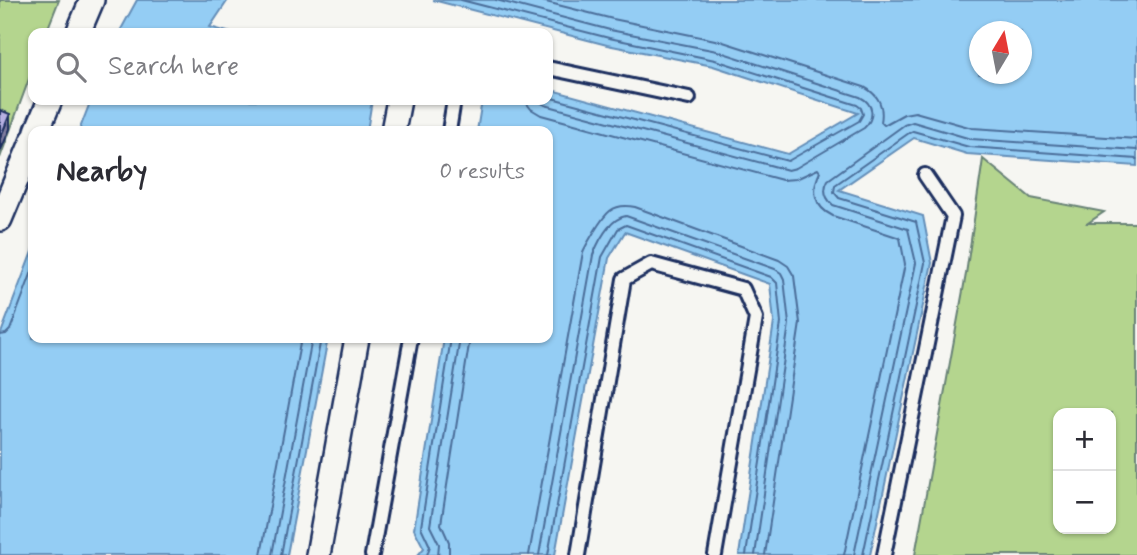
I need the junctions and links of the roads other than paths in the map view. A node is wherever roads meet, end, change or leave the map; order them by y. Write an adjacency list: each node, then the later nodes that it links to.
1 (92, 0): 2 (street)
2 (80, 28)
3 (553, 69): 4 (lane)
4 (689, 97)
5 (48, 105): 8 (street)
6 (398, 105): 9 (street)
7 (453, 105): 10 (lane)
8 (39, 126)
9 (394, 126)
10 (450, 126)
11 (28, 152): 13 (street)
12 (925, 175): 20 (lane)
13 (0, 219)
14 (356, 343): 16 (street)
15 (410, 343): 17 (lane)
16 (318, 555)
17 (372, 555)
18 (578, 555): 19 (lane)
19 (715, 555)
20 (884, 555)

